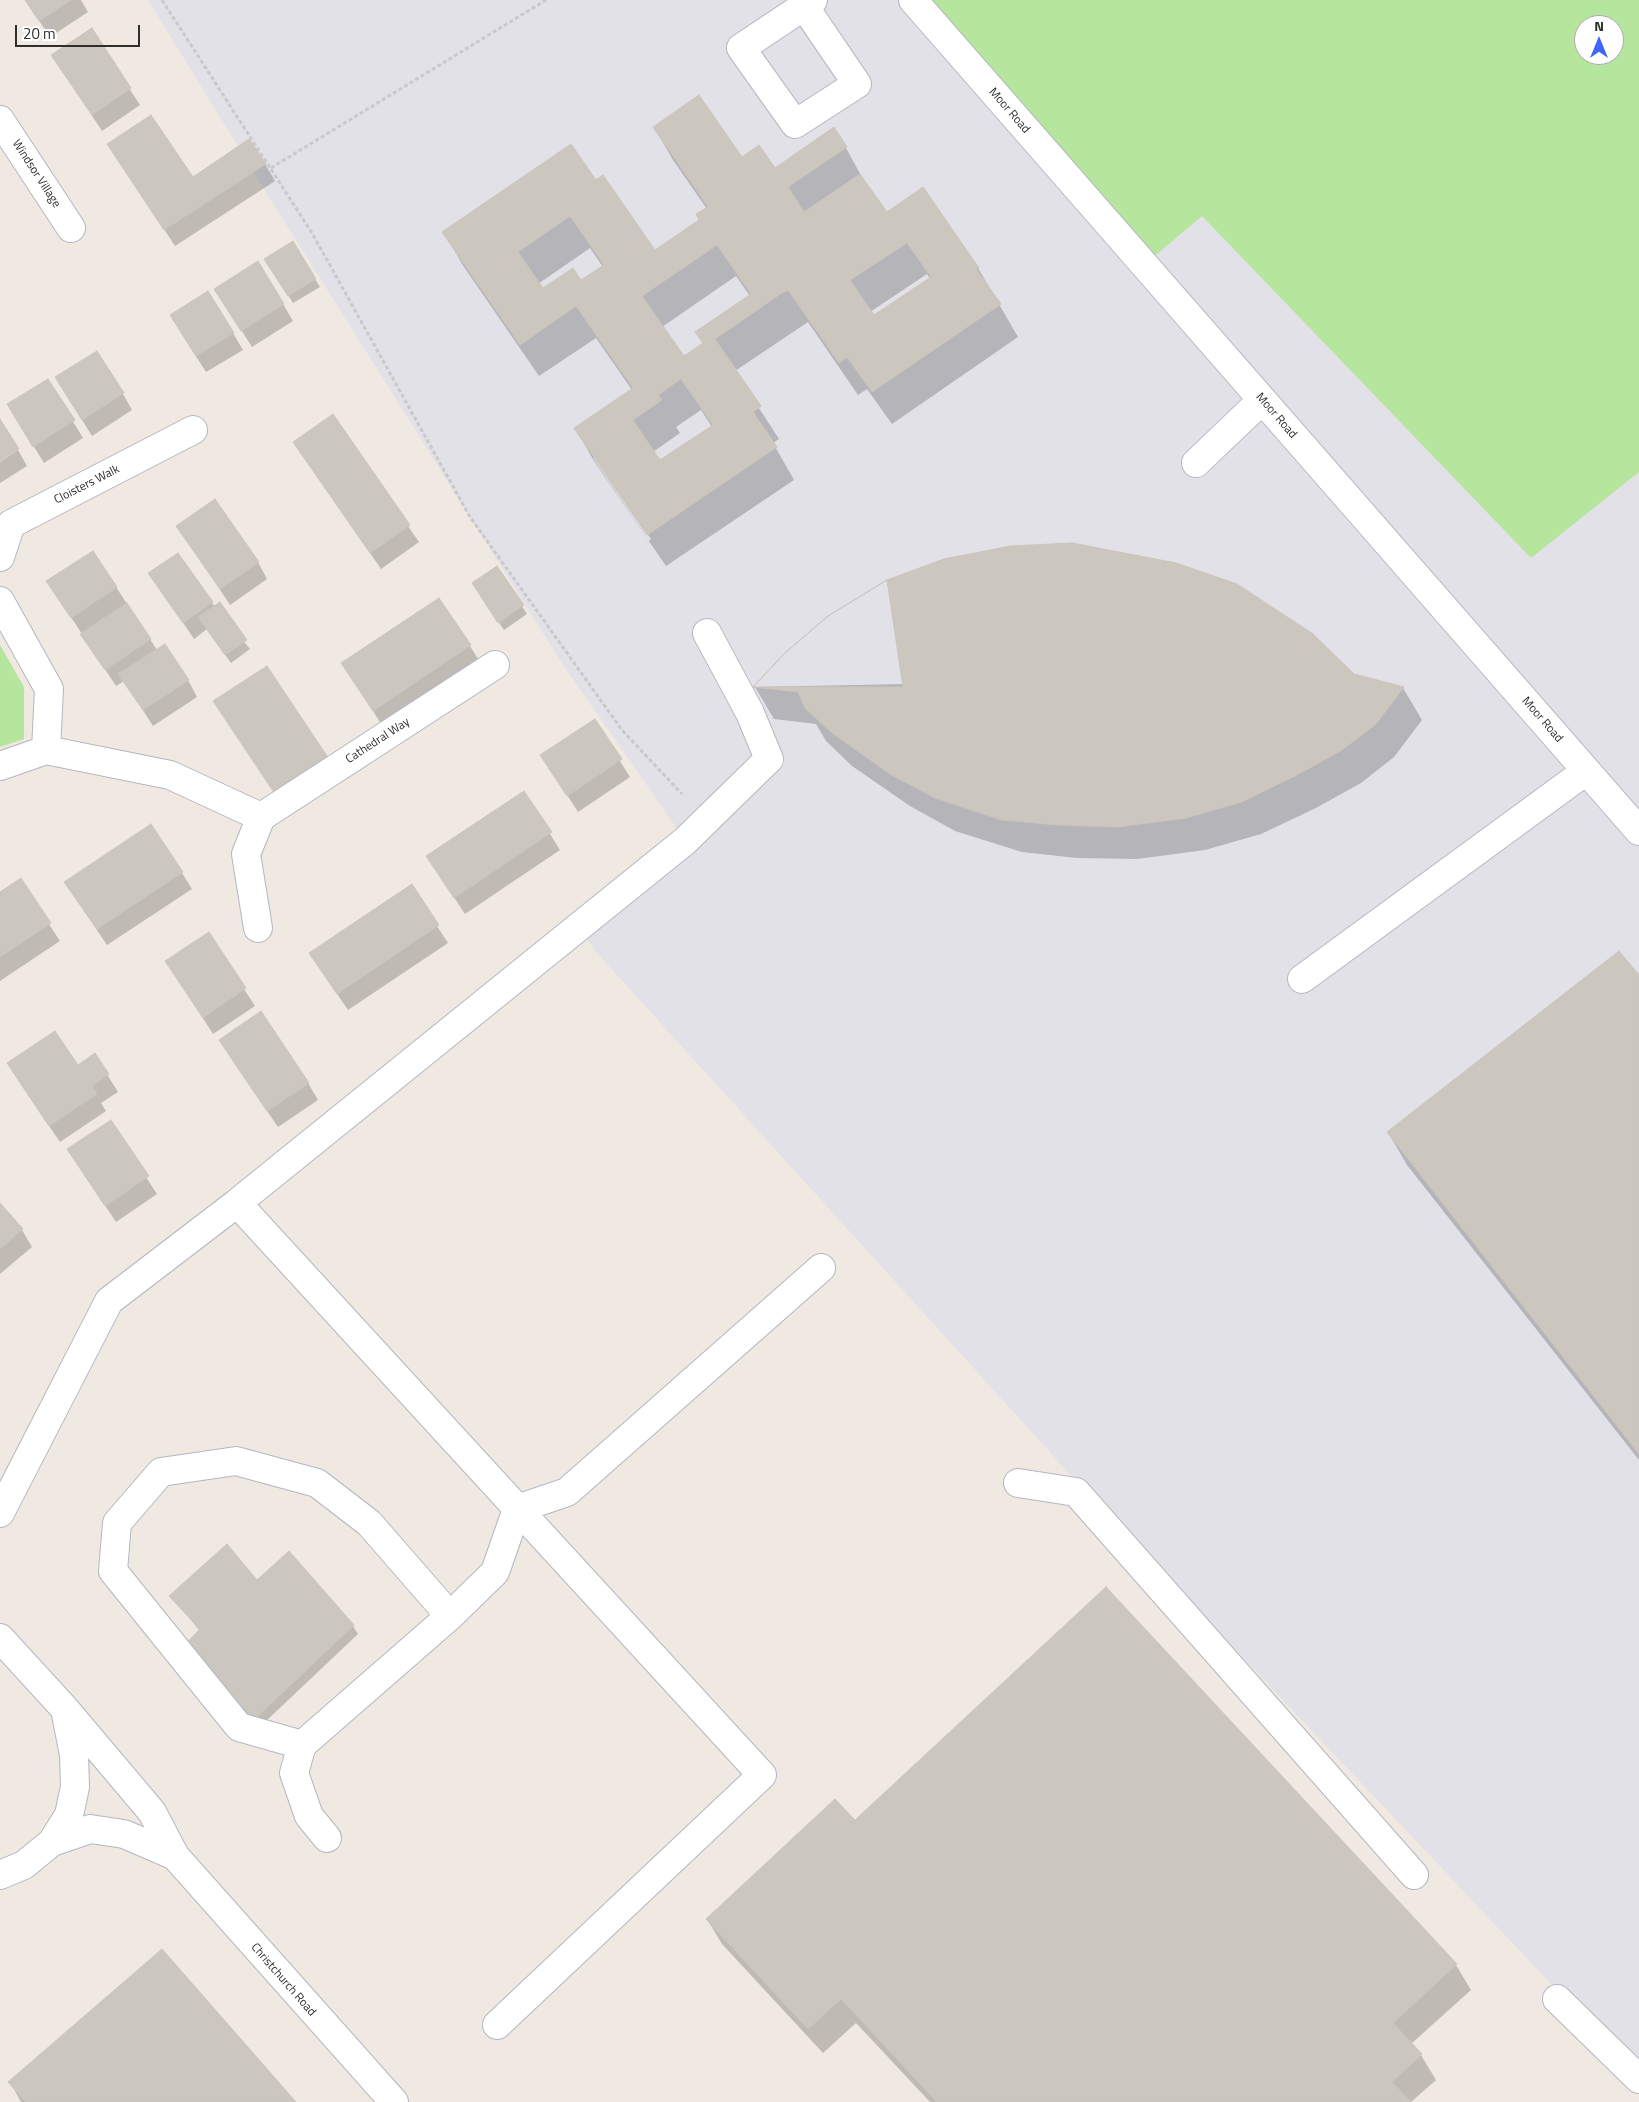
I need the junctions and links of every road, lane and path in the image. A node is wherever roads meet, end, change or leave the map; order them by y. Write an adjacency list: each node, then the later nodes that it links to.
1 (162, 0): 5 (path)
2 (546, 0): 5 (path)
3 (913, 0): 7 (street, Moor Road)
4 (0, 120): 6 (street, Windsor Village)
5 (270, 168): 18 (path)
6 (71, 228)
7 (1262, 400): 9 (street); 16 (street, Moor Road)
8 (193, 430): 10 (street, Cloisters Walk)
9 (1196, 463)
10 (0, 557)
11 (0, 602): 14 (street)
12 (707, 633): 18 (street)
13 (495, 665): 17 (street, Cathedral Way)
14 (46, 750): 15 (street); 17 (street)
15 (0, 766)
16 (1586, 771): 19 (street, Moor Road); 21 (street)
17 (262, 817): 20 (street)
18 (704, 823): 22 (street)
19 (1639, 831)
20 (258, 928)
21 (1302, 979)
22 (237, 1204): 25 (street); 26 (street)
23 (821, 1268): 25 (street)
24 (1018, 1483): 35 (street)
25 (517, 1509): 27 (street); 37 (street)
26 (0, 1513)
27 (450, 1616): 30 (street); 30 (street)
28 (1, 1634): 29 (street, Christchurch Road)
29 (65, 1708): 32 (street); 33 (street, Christchurch Road)
30 (302, 1745): 31 (street)
31 (327, 1838)
32 (52, 1842): 33 (street, Christchurch Road); 34 (street)
33 (175, 1856): 39 (street, Christchurch Road)
34 (0, 1875)
35 (1414, 1875)
36 (1557, 1998): 38 (street)
37 (497, 2025)
38 (1639, 2079)
39 (394, 2102)

